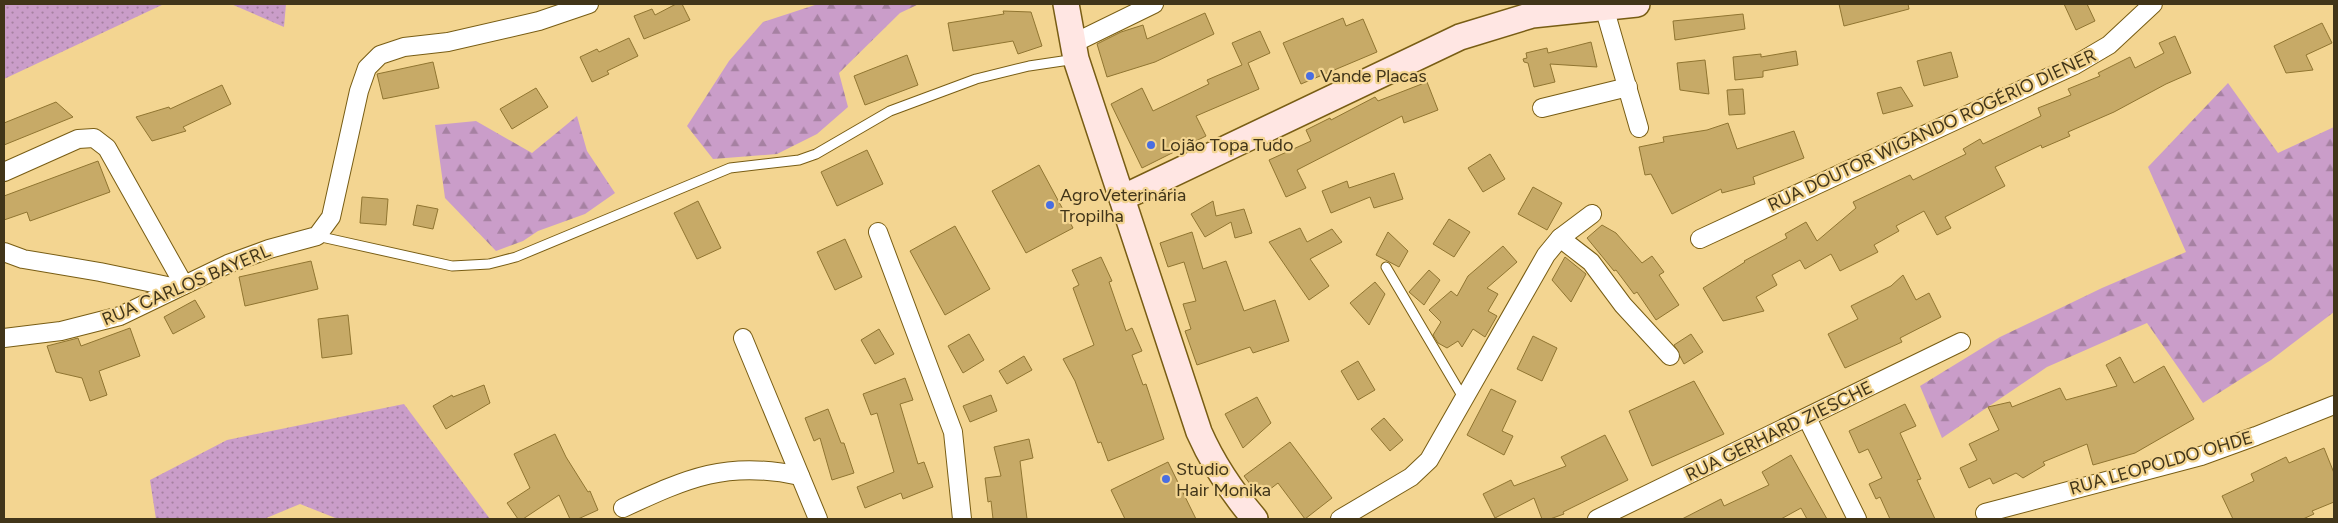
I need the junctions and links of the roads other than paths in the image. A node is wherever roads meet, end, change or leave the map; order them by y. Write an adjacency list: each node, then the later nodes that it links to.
1 (590, 4): 15 (street)
2 (1066, 4): 7 (main road)
3 (1154, 4): 7 (street)
4 (1637, 4): 6 (main road)
5 (2153, 4): 17 (street, RUA DOUTOR WIGANDO ROGÉRIO DIENER)
6 (1604, 7): 8 (street); 12 (main road)
7 (1074, 52): 12 (main road); 15 (lane)
8 (1628, 87): 9 (street); 10 (street)
9 (1542, 108)
10 (1639, 128)
11 (4, 172): 20 (street)
12 (1122, 198): 33 (main road)
13 (1592, 214): 16 (street)
14 (878, 232): 32 (street)
15 (317, 236): 20 (street, RUA CARLOS BAYERL)
16 (1560, 238): 24 (street); 25 (street)
17 (1700, 239)
18 (4, 252): 20 (street)
19 (1386, 267): 25 (lane)
20 (180, 286): 21 (street, RUA CARLOS BAYERL)
21 (4, 338)
22 (743, 338): 28 (street)
23 (1961, 342): 27 (street, RUA GERHARD ZIESCHE)
24 (1670, 356)
25 (1464, 399): 34 (street)
26 (2334, 405): 30 (street, RUA LEOPOLDO OHDE)
27 (1807, 418): 35 (street, RUA GERHARD ZIESCHE); 36 (street)
28 (800, 476): 29 (street); 31 (street)
29 (623, 508)
30 (1985, 513)
31 (818, 519)
32 (962, 519)
33 (1256, 519)
34 (1340, 519)
35 (1597, 519)
36 (1857, 519)

